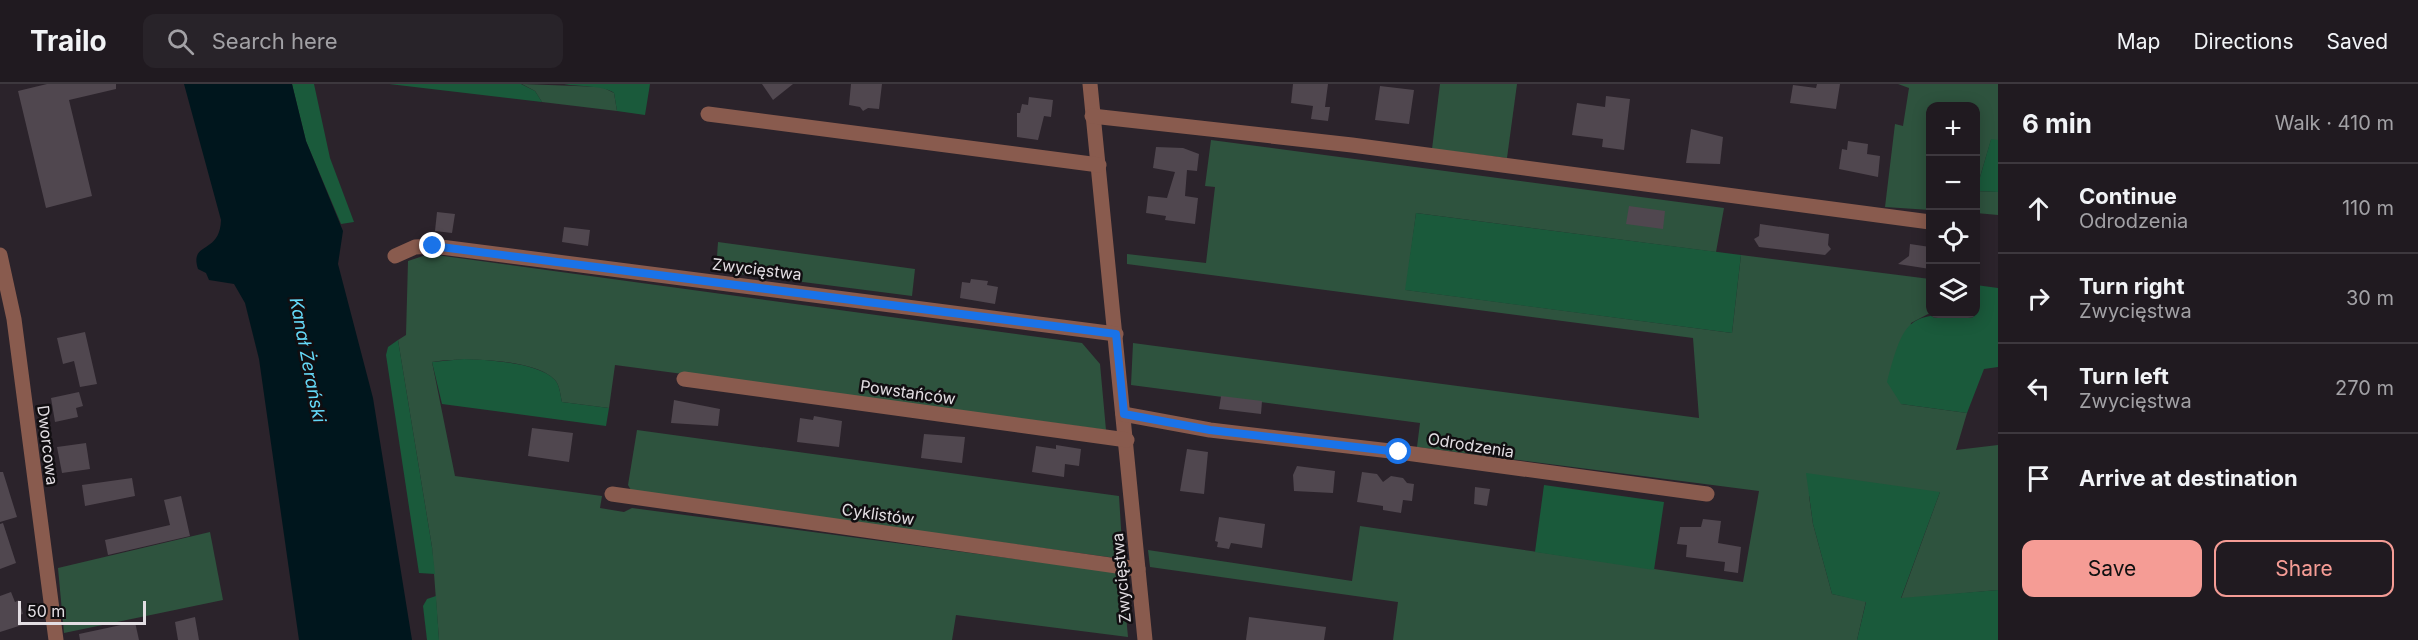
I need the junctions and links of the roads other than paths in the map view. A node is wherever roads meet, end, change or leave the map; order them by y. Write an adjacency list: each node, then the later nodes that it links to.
1 (1090, 84): 3 (street, Zwycięstwa)
2 (708, 114): 4 (street)
3 (1092, 116): 4 (street, Zwycięstwa); 5 (street)
4 (1099, 165): 8 (street, Zwycięstwa)
5 (1926, 221)
6 (0, 255): 15 (street, Dworcowa)
7 (394, 256): 8 (street, Zwycięstwa)
8 (1116, 334): 10 (street, Zwycięstwa)
9 (684, 379): 11 (street, Powstańców)
10 (1124, 414): 11 (street, Zwycięstwa); 13 (street, Odrodzenia)
11 (1127, 440): 14 (street, Zwycięstwa)
12 (612, 494): 14 (street, Cyklistów)
13 (1707, 494)
14 (1138, 569): 16 (street, Zwycięstwa)
15 (56, 640)
16 (1145, 640)

